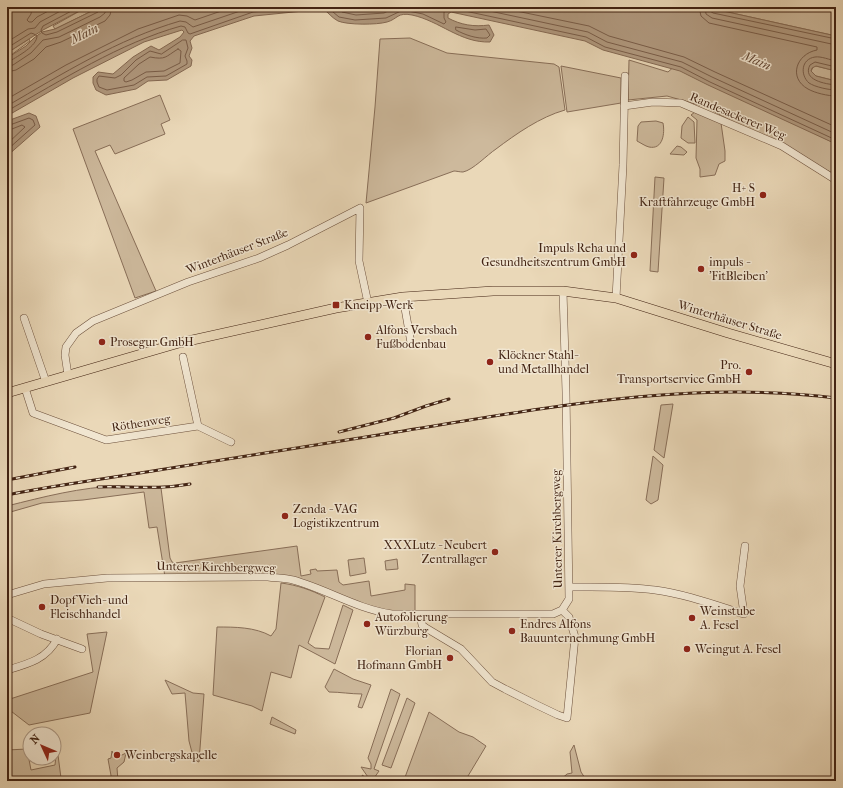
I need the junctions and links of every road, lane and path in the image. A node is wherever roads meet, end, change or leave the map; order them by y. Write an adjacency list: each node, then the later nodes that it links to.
1 (625, 76): 2 (street)
2 (624, 106): 3 (street, Randesackerer Weg); 6 (street)
3 (836, 180)
4 (563, 291): 5 (main road, Winterhäuser Straße); 6 (main road, Winterhäuser Straße); 19 (street, Unterer Kirchbergweg)
5 (403, 297): 7 (main road, Winterhäuser Straße); 9 (street)
6 (616, 298): 11 (main road, Winterhäuser Straße)
7 (368, 303): 12 (main road, Winterhäuser Straße); 12 (street, Winterhäuser Straße)
8 (24, 318): 13 (street)
9 (410, 343)
10 (183, 357): 16 (street)
11 (836, 364)
12 (68, 375): 13 (main road, Winterhäuser Straße)
13 (46, 382): 14 (main road, Winterhäuser Straße)
14 (25, 388): 15 (main road, Winterhäuser Straße); 16 (street, Röthenweg)
15 (7, 393)
16 (198, 426): 17 (street)
17 (231, 442)
18 (745, 546): 19 (street)
19 (569, 587): 21 (street, Unterer Kirchbergweg)
20 (7, 595): 22 (street, Unterer Kirchbergweg)
21 (562, 610): 22 (street, Unterer Kirchbergweg); 22 (street)
22 (420, 614)
23 (7, 618): 24 (street)
24 (57, 639): 25 (street); 26 (street)
25 (82, 649)
26 (7, 670)

